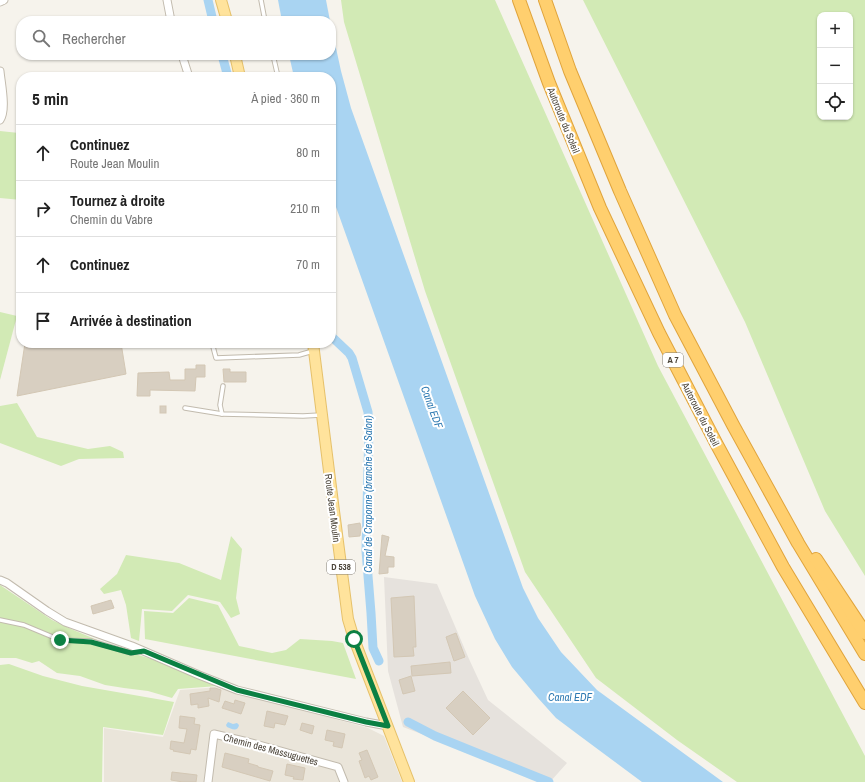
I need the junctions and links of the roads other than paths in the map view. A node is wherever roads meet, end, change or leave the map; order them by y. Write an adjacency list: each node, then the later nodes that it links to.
1 (4, 0): 7 (street)
2 (168, 0): 8 (street)
3 (221, 0): 9 (main road)
4 (260, 0): 10 (lane)
5 (519, 0): 32 (highway, Autoroute du Soleil / A 7)
6 (545, 0): 26 (highway, A 7)
7 (0, 2)
8 (170, 16)
9 (225, 16)
10 (265, 16)
11 (184, 60): 15 (street)
12 (236, 60): 16 (main road)
13 (274, 60): 17 (lane)
14 (0, 71): 18 (street)
15 (187, 72)
16 (239, 72)
17 (277, 72)
18 (0, 120)
19 (213, 348): 20 (lane)
20 (311, 348)
21 (313, 348): 25 (main road, Route Jean Moulin / D 538)
22 (223, 386): 24 (lane)
23 (185, 408): 24 (lane)
24 (222, 414): 25 (lane)
25 (322, 415): 33 (main road, Route Jean Moulin / D 538)
26 (798, 544): 29 (highway); 31 (highway, A 7)
27 (0, 580): 30 (street)
28 (0, 620): 30 (lane)
29 (865, 633)
30 (144, 651): 33 (street)
31 (865, 654)
32 (865, 703)
33 (388, 726): 36 (main road, Route Jean Moulin / D 538)
34 (208, 782): 35 (street, Chemin des Massuguettes)
35 (344, 782)
36 (410, 782)

